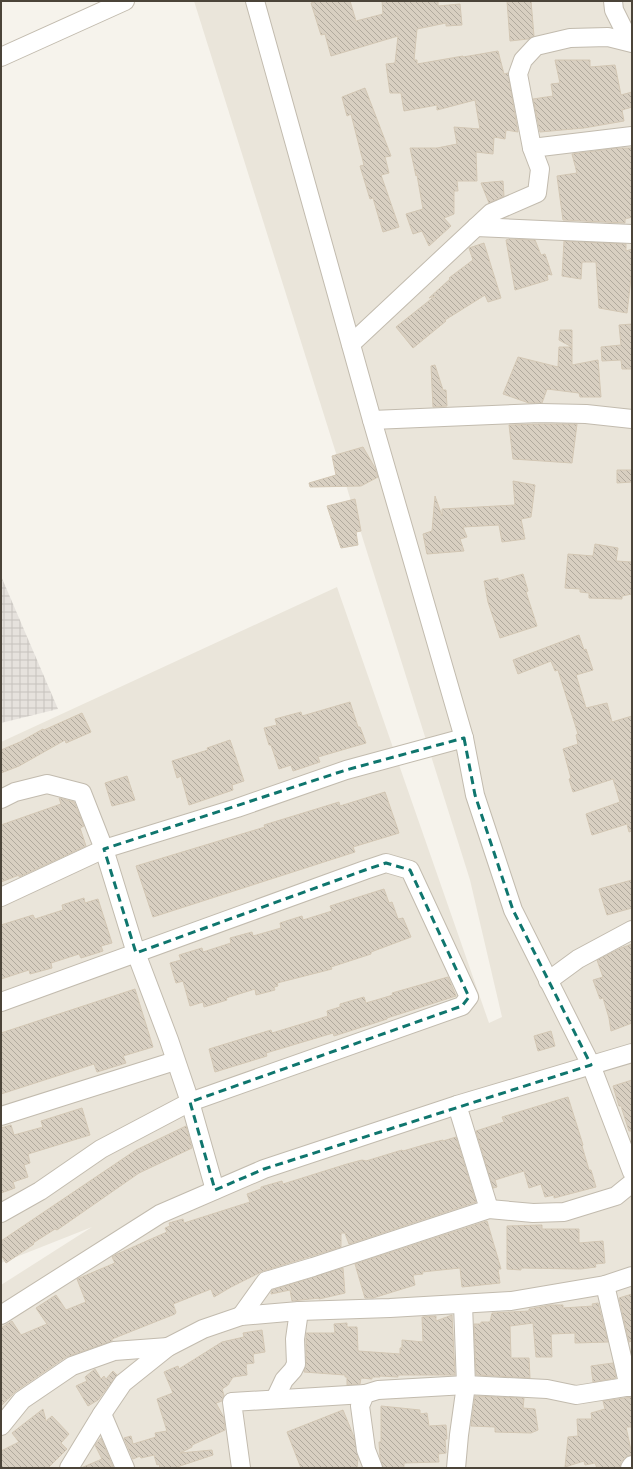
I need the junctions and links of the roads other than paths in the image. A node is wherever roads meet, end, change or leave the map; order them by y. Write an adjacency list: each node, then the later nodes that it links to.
1 (125, 1): 5 (street)
2 (255, 1): 10 (street)
3 (613, 1): 4 (street)
4 (631, 43): 7 (street)
5 (1, 57)
6 (632, 136): 7 (street)
7 (532, 148): 8 (street)
8 (476, 227): 9 (street); 10 (street)
9 (632, 234)
10 (351, 344): 12 (street)
11 (632, 418): 12 (street)
12 (372, 420): 13 (street)
13 (464, 738): 15 (street); 19 (street)
14 (1, 799): 15 (street)
15 (104, 849): 16 (street); 18 (street)
16 (1, 897)
17 (632, 930): 19 (street)
18 (136, 952): 20 (street); 22 (street); 24 (street)
19 (548, 981): 23 (street)
20 (1, 1002)
21 (632, 1053): 23 (street)
22 (175, 1061): 24 (street); 26 (street)
23 (591, 1065): 25 (street); 27 (street)
24 (190, 1102): 29 (street); 31 (street)
25 (457, 1105): 29 (street); 30 (street)
26 (1, 1116)
27 (632, 1172)
28 (632, 1183): 30 (street)
29 (215, 1190): 36 (street)
30 (489, 1208): 37 (street)
31 (1, 1213)
32 (632, 1276): 33 (street)
33 (605, 1285): 34 (street); 40 (street)
34 (463, 1304): 35 (street); 39 (street)
35 (299, 1311): 37 (street); 42 (street)
36 (1, 1315)
37 (241, 1316): 38 (street)
38 (168, 1347): 43 (street); 44 (street)
39 (466, 1385): 40 (street); 41 (street); 50 (street)
40 (630, 1386)
41 (365, 1394): 42 (street); 49 (street)
42 (275, 1399): 48 (street)
43 (102, 1414): 46 (street); 47 (street)
44 (1, 1426)
45 (632, 1465): 51 (street)
46 (69, 1468)
47 (126, 1468)
48 (241, 1468)
49 (373, 1468)
50 (456, 1468)
51 (630, 1468)

